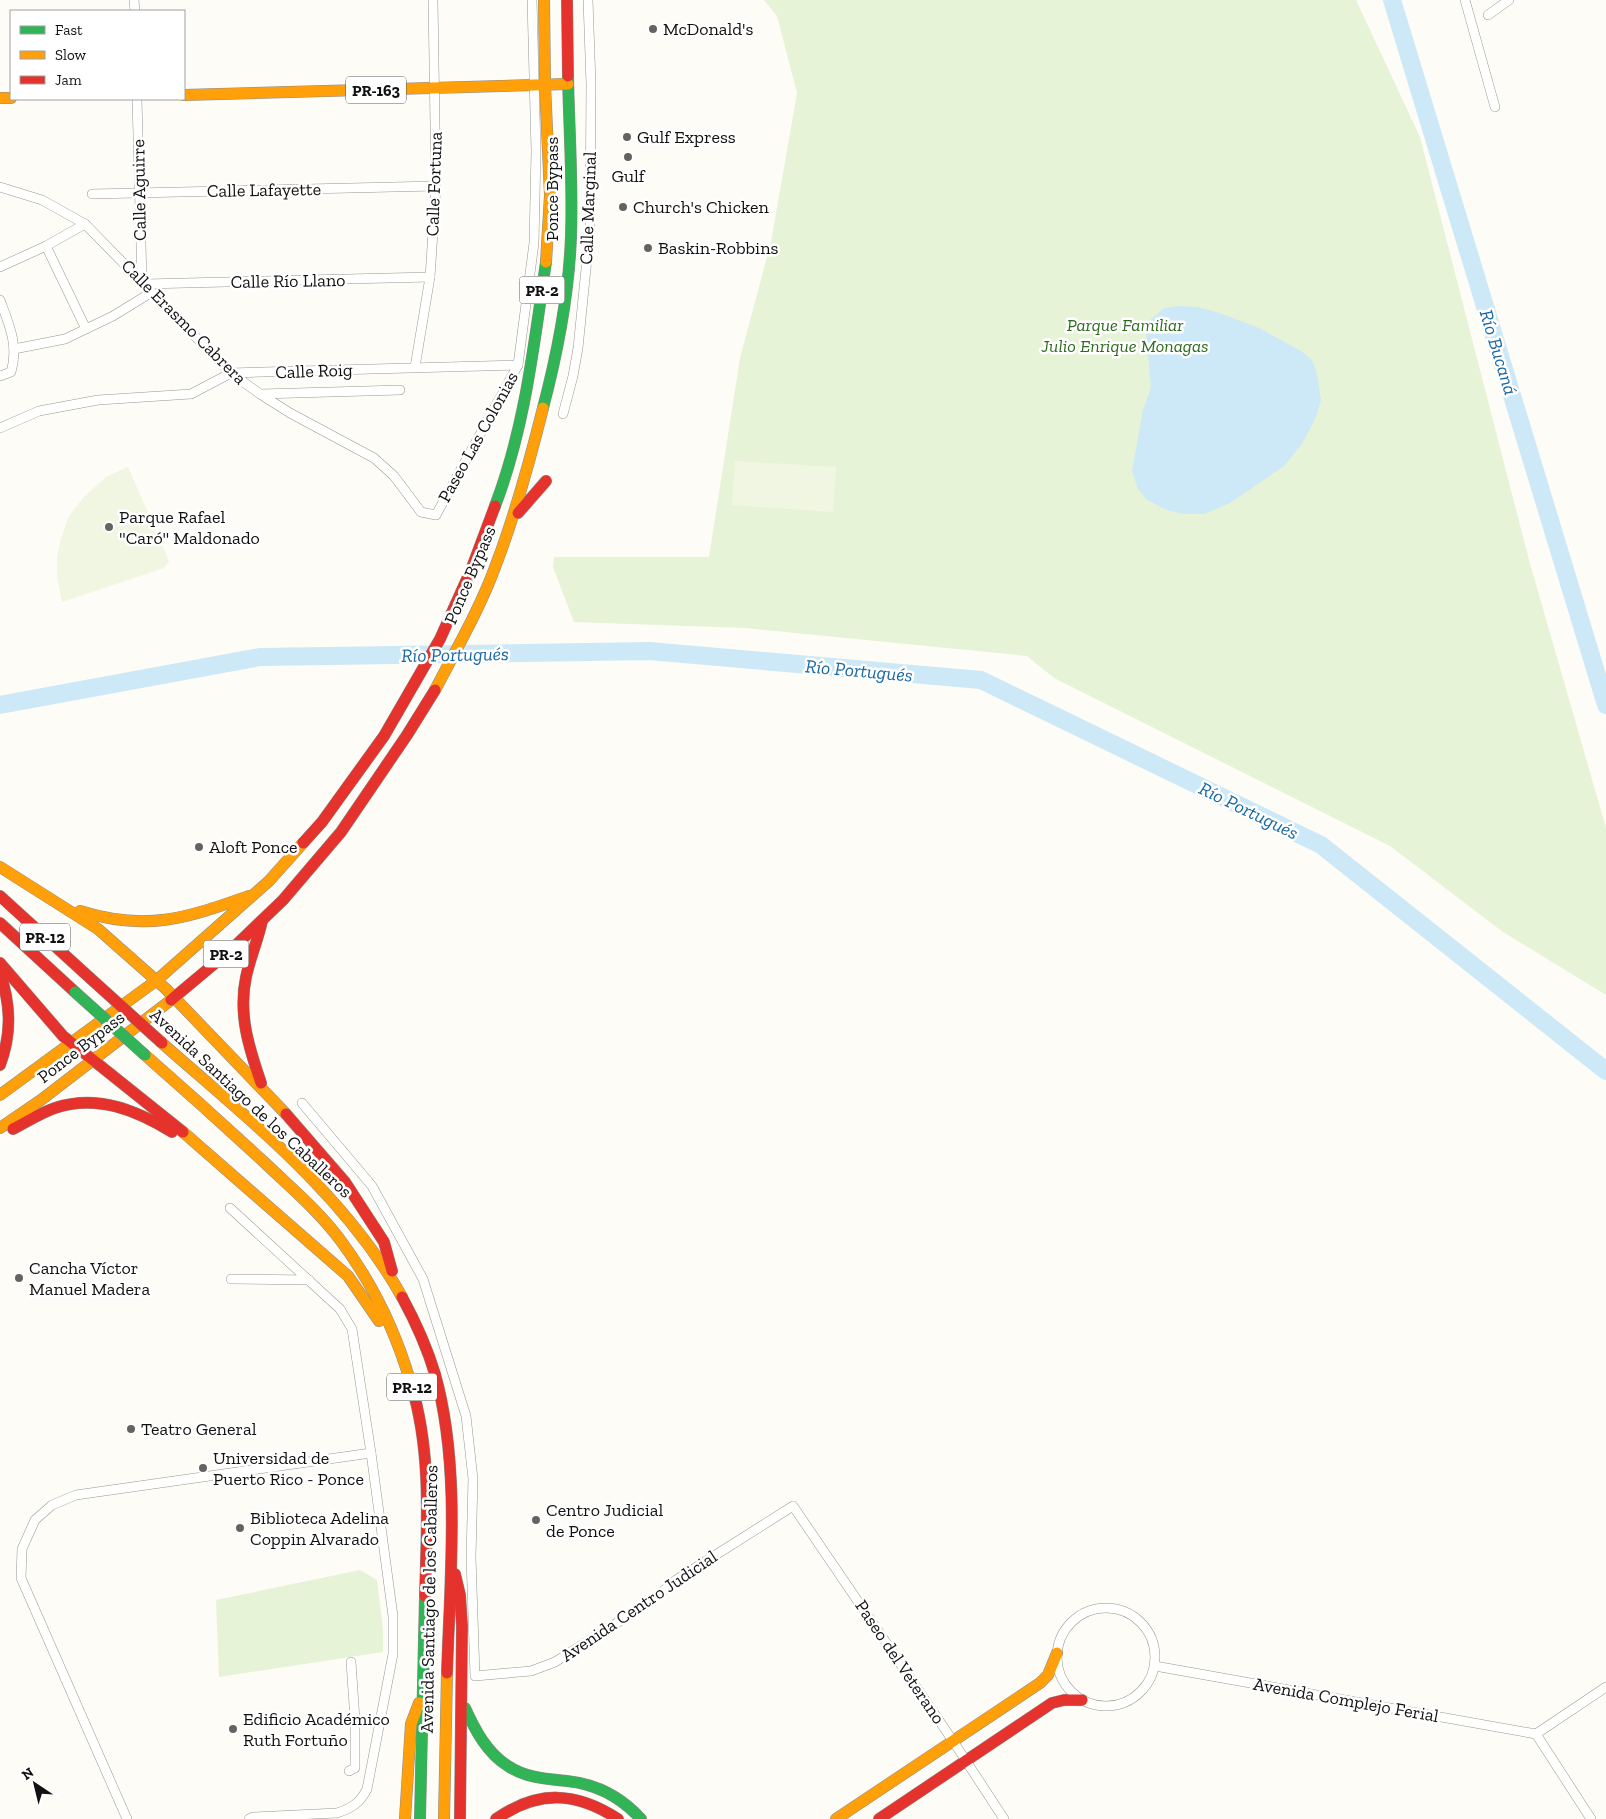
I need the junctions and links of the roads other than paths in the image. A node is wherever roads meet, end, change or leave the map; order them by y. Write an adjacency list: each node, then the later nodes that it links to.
1 (433, 0): 11 (street, Calle Fortuna)
2 (532, 0): 10 (street, Paseo Las Colonias)
3 (544, 0): 10 (main road, Ponce Bypass / PR-2)
4 (567, 0): 9 (main road, Ponce Bypass / PR-2)
5 (588, 0): 23 (street, Calle Marginal)
6 (1465, 0): 14 (street)
7 (1509, 0): 8 (street)
8 (1488, 14)
9 (568, 84): 10 (main road, PR-163); 22 (main road, Ponce Bypass / PR-2)
10 (540, 86): 11 (main road, PR-163); 30 (street, Paseo Las Colonias); 42 (main road, Ponce Bypass / PR-2)
11 (435, 88): 12 (main road, PR-163); 15 (street, Calle Fortuna)
12 (185, 95)
13 (137, 100): 17 (street, Calle Aguirre)
14 (1495, 106)
15 (436, 186): 17 (street, Calle Lafayette); 24 (street, Calle Fortuna)
16 (0, 187): 19 (street, Calle Erasmo Cabrera)
17 (140, 193): 18 (street, Calle Lafayette); 25 (street, Calle Aguirre)
18 (92, 194)
19 (86, 224): 20 (street); 25 (street, Calle Erasmo Cabrera)
20 (46, 246): 21 (street); 28 (street)
21 (0, 267)
22 (569, 268): 23 (street); 40 (main road, Ponce Bypass / PR-2)
23 (586, 269): 36 (street, Calle Marginal)
24 (430, 278): 25 (street, Calle Río Llano); 31 (street, Calle Fortuna)
25 (143, 282): 26 (street, Calle Erasmo Cabrera)
26 (152, 292): 28 (street); 32 (street, Calle Erasmo Cabrera)
27 (0, 300): 29 (street)
28 (86, 329): 29 (street)
29 (14, 348): 33 (street)
30 (518, 365): 31 (street, Calle Roig); 39 (street, Paseo Las Colonias)
31 (415, 367): 32 (street, Calle Roig)
32 (232, 374): 35 (street, Calle Erasmo Cabrera); 37 (street, Calle Roig)
33 (0, 376)
34 (400, 390): 35 (street)
35 (260, 394): 39 (street, Calle Erasmo Cabrera)
36 (563, 414)
37 (0, 428)
38 (546, 481): 40 (main road)
39 (436, 515)
40 (512, 520): 45 (main road, Ponce Bypass / PR-2)
41 (0, 868): 44 (main road)
42 (254, 894): 44 (main road); 49 (main road, Ponce Bypass / PR-2)
43 (0, 896): 63 (main road, Avenida Santiago de los Caballeros / PR-12, bridge)
44 (55, 902): 49 (main road)
45 (263, 920): 50 (main road, Ponce Bypass / PR-2); 54 (main road)
46 (0, 923): 64 (main road, Avenida Santiago de los Caballeros / PR-12, bridge)
47 (0, 963): 51 (main road)
48 (0, 974): 53 (main road)
49 (156, 980): 50 (main road); 51 (main road, Ponce Bypass / PR-2)
50 (174, 997): 52 (main road, Ponce Bypass / PR-2); 54 (main road)
51 (71, 1042): 52 (main road); 55 (main road, Ponce Bypass / PR-2)
52 (94, 1059): 57 (main road, Ponce Bypass / PR-2); 59 (main road)
53 (0, 1065)
54 (264, 1089): 63 (main road)
55 (0, 1094)
56 (302, 1103): 66 (street, Avenida Centro Judicial)
57 (0, 1128)
58 (0, 1135): 59 (main road)
59 (209, 1154): 64 (main road)
60 (230, 1208): 62 (street)
61 (231, 1280): 62 (street)
62 (309, 1280): 65 (street)
63 (398, 1290): 67 (main road, Avenida Santiago de los Caballeros / PR-12)
64 (403, 1358): 72 (main road, Avenida Santiago de los Caballeros / PR-12)
65 (371, 1453): 78 (street); 80 (street)
66 (793, 1506): 76 (street, Paseo del Veterano)
67 (450, 1561): 74 (main road); 84 (main road, Avenida Santiago de los Caballeros / PR-12)
68 (1057, 1653): 70 (street); 73 (street); 76 (main road)
69 (351, 1662): 78 (street)
70 (1155, 1666): 73 (street); 75 (street, Avenida Complejo Ferial)
71 (1606, 1687): 75 (street)
72 (423, 1690): 82 (main road); 83 (main road, Avenida Santiago de los Caballeros / PR-12)
73 (1082, 1700): 77 (main road)
74 (463, 1704): 85 (main road); 88 (main road)
75 (1536, 1734): 92 (street)
76 (954, 1741): 77 (street, Paseo del Veterano); 89 (main road)
77 (966, 1761): 90 (main road); 91 (street, Paseo del Veterano)
78 (370, 1766): 79 (street)
79 (318, 1816): 81 (street)
80 (127, 1819)
81 (249, 1819)
82 (405, 1819)
83 (420, 1819)
84 (444, 1819)
85 (460, 1819)
86 (496, 1819): 87 (main road)
87 (618, 1819)
88 (641, 1819)
89 (836, 1819)
90 (879, 1819)
91 (1004, 1819)
92 (1591, 1819)

